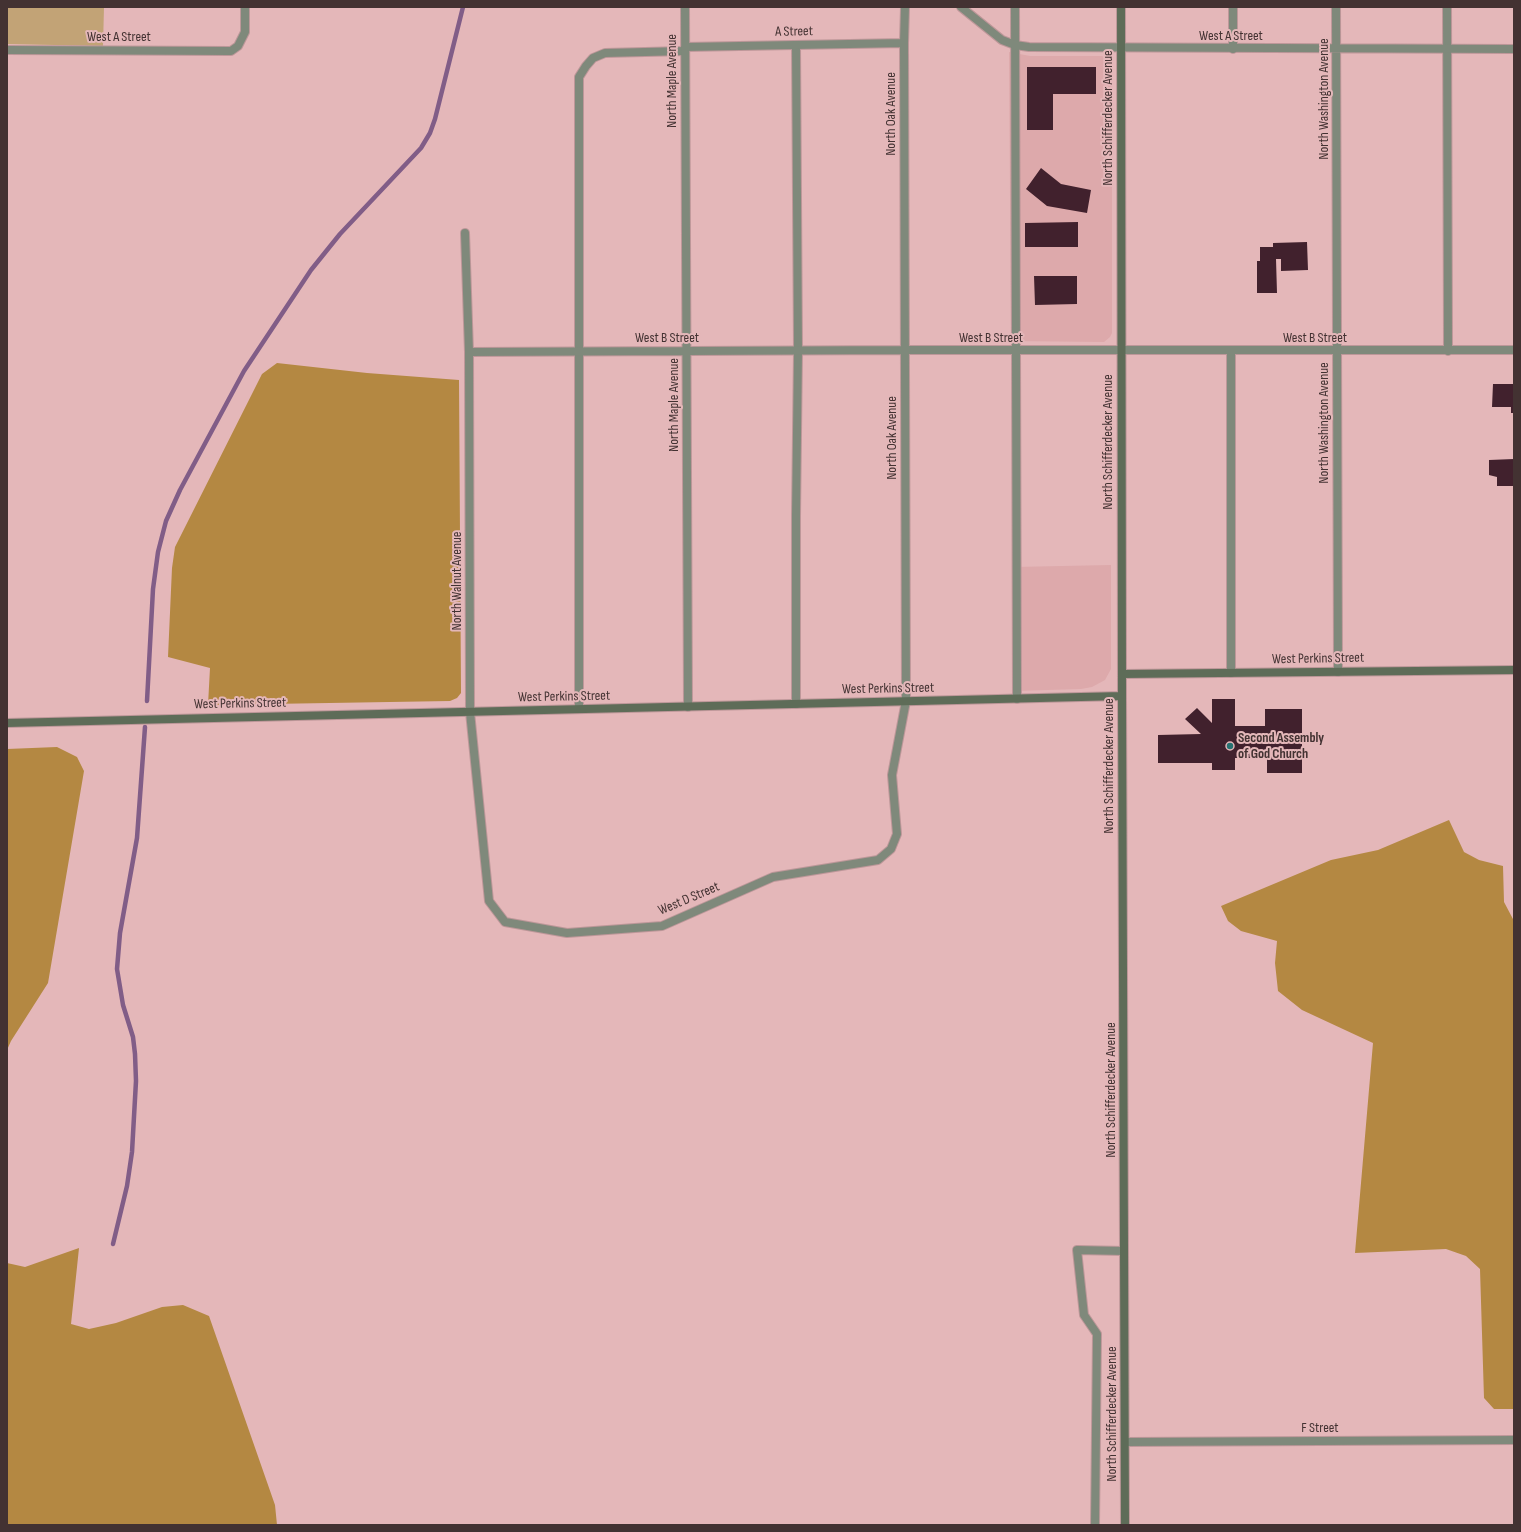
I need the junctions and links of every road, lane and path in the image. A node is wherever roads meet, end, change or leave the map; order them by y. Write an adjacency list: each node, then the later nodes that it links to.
1 (245, 7): 19 (street, West A Street)
2 (684, 7): 14 (street, North Maple Avenue)
3 (905, 7): 10 (street, North Oak Avenue)
4 (961, 7): 12 (street, West A Street)
5 (1015, 7): 12 (street)
6 (1121, 7): 13 (main road, North Schifferdecker Avenue)
7 (1233, 7): 15 (street)
8 (1336, 7): 16 (street, North Washington Avenue)
9 (1447, 7): 17 (street)
10 (904, 43): 11 (street, A Street); 21 (street, North Oak Avenue)
11 (796, 45): 14 (street, A Street); 25 (street)
12 (1015, 45): 13 (street, West A Street); 26 (street)
13 (1121, 48): 15 (street, West A Street); 27 (main road, North Schifferdecker Avenue)
14 (685, 49): 23 (street, A Street); 24 (street, North Maple Avenue)
15 (1233, 49): 16 (street, West A Street)
16 (1336, 49): 17 (street, West A Street); 29 (street, North Washington Avenue)
17 (1447, 49): 18 (street, West A Street); 30 (street)
18 (1514, 49)
19 (7, 50)
20 (465, 233): 31 (street, North Walnut Avenue)
21 (905, 350): 25 (street, West B Street); 26 (street, West B Street); 38 (street, North Oak Avenue)
22 (1514, 350): 30 (street, West B Street)
23 (580, 351): 24 (street, West B Street); 31 (street, West B Street); 41 (street, A Street)
24 (686, 351): 25 (street, West B Street); 40 (street, North Maple Avenue)
25 (798, 351): 39 (street)
26 (1016, 351): 27 (street, West B Street); 37 (street)
27 (1121, 351): 28 (street, West B Street); 35 (main road, North Schifferdecker Avenue)
28 (1231, 351): 29 (street, West B Street); 34 (street)
29 (1337, 351): 30 (street, West B Street); 33 (street, North Washington Avenue)
30 (1448, 351)
31 (469, 352): 42 (street, North Walnut Avenue)
32 (1514, 670): 33 (main road, West Perkins Street)
33 (1338, 672): 34 (main road, West Perkins Street)
34 (1232, 673): 35 (main road, West Perkins Street)
35 (1122, 674): 36 (main road, North Schifferdecker Avenue)
36 (1122, 696): 37 (main road, West Perkins Street); 46 (main road, North Schifferdecker Avenue)
37 (1017, 699): 38 (main road, West Perkins Street)
38 (906, 702): 39 (main road, West Perkins Street); 44 (street, North Oak Avenue)
39 (796, 704): 40 (main road, West Perkins Street)
40 (688, 707): 41 (main road, West Perkins Street)
41 (579, 709): 42 (main road, West Perkins Street)
42 (470, 712): 43 (main road, West Perkins Street); 45 (street, North Walnut Avenue)
43 (7, 723)
44 (878, 860): 45 (street, West D Street)
45 (505, 922)
46 (1124, 1251): 48 (main road, North Schifferdecker Avenue); 49 (street)
47 (1514, 1440): 48 (street, F Street)
48 (1126, 1442): 50 (main road, North Schifferdecker Avenue)
49 (1094, 1525)
50 (1125, 1525)

